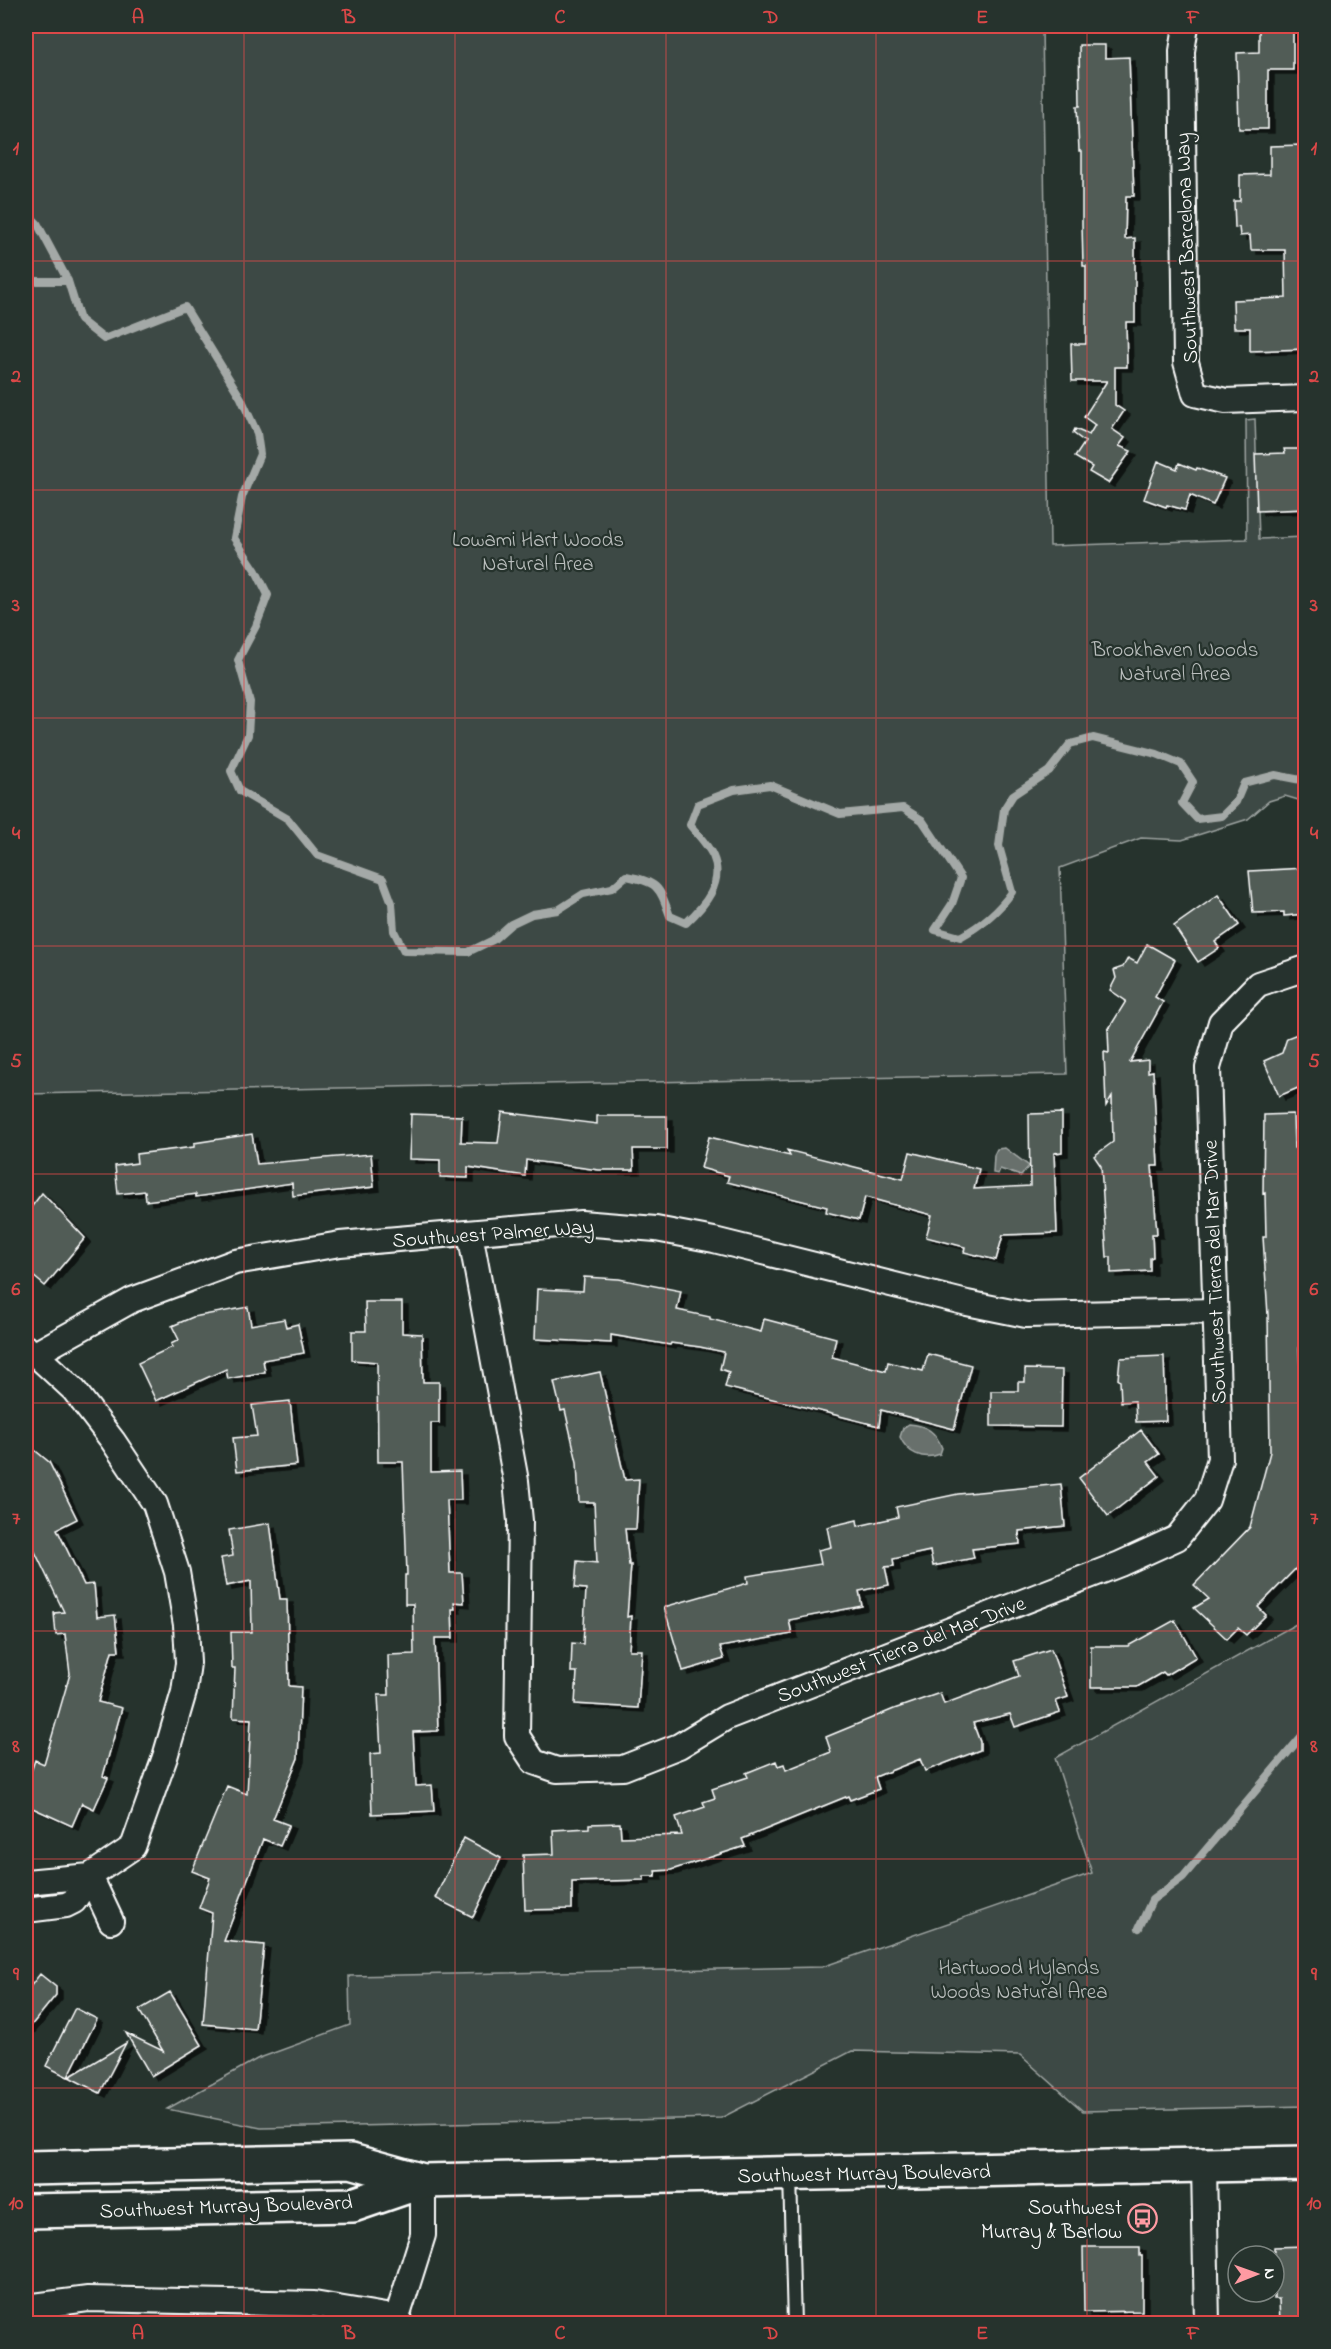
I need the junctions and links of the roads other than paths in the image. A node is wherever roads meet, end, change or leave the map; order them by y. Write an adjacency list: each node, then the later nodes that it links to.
1 (1186, 26): 2 (street, Southwest Barcelona Way)
2 (1305, 398)
3 (1305, 968): 5 (street, Southwest Tierra del Mar Drive)
4 (470, 1233): 5 (street, Southwest Palmer Way); 5 (street, Southwest Tierra del Mar Drive); 6 (street, Southwest Palmer Way)
5 (1215, 1311)
6 (30, 1351): 7 (street)
7 (90, 1876): 8 (street); 9 (street); 10 (street)
8 (26, 1882)
9 (26, 1910)
10 (111, 1921)
11 (1305, 2163): 12 (main road, Southwest Murray Boulevard)
12 (1204, 2166): 14 (main road, Southwest Murray Boulevard); 20 (street)
13 (26, 2168): 15 (main road, Southwest Murray Boulevard)
14 (790, 2175): 15 (main road, Southwest Murray Boulevard); 19 (lane)
15 (423, 2181): 16 (main road, Southwest Murray Boulevard); 18 (street)
16 (26, 2211)
17 (26, 2307): 18 (street)
18 (396, 2321)
19 (794, 2324)
20 (1207, 2324)

